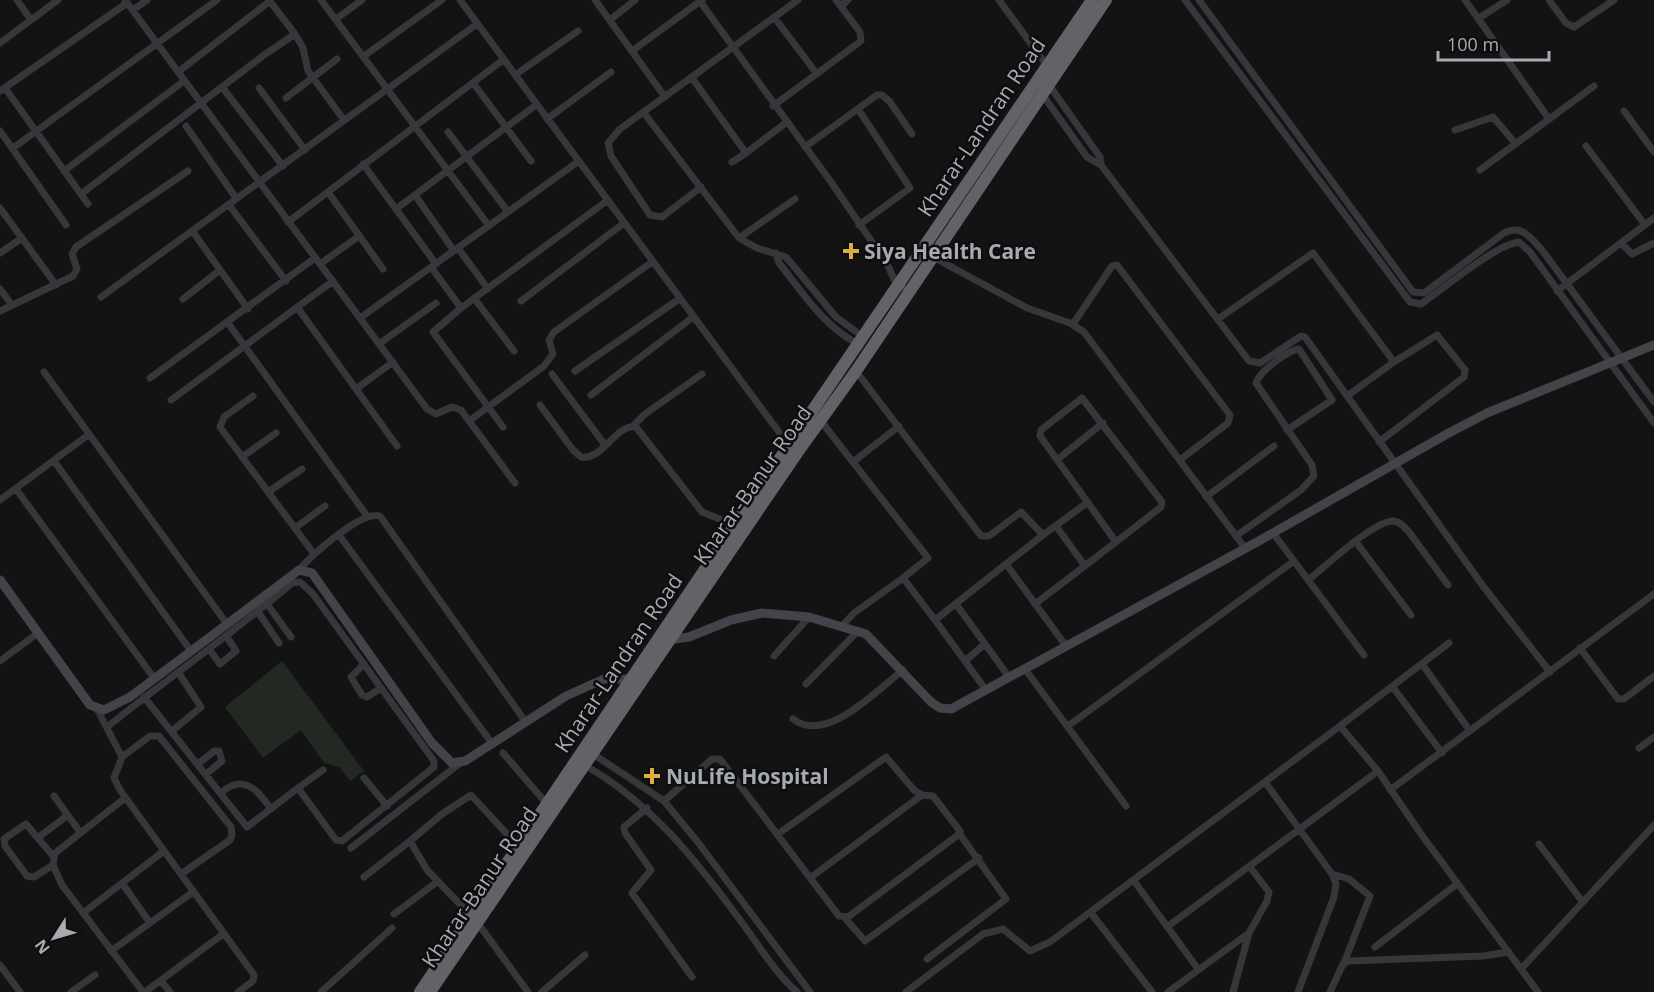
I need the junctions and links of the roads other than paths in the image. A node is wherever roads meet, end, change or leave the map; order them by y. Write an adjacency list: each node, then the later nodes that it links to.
1 (17, 0): 29 (street)
2 (58, 0): 29 (street)
3 (147, 0): 26 (street)
4 (217, 0): 36 (street)
5 (321, 0): 30 (street)
6 (362, 0): 30 (street)
7 (442, 0): 39 (street)
8 (460, 0): 32 (street)
9 (595, 0): 31 (street)
10 (701, 0): 37 (street); 38 (street)
11 (798, 0): 27 (street)
12 (848, 0): 25 (street)
13 (999, 0): 42 (street)
14 (1092, 0): 42 (highway, Kharar-Landran Road)
15 (1106, 0): 51 (highway, Kharar-Banur Road)
16 (1185, 0): 66 (street)
17 (1199, 0): 63 (street)
18 (1465, 0): 28 (street)
19 (1507, 0): 28 (street)
20 (1549, 0): 21 (street)
21 (1614, 0)
22 (126, 1): 26 (street); 56 (street)
23 (269, 1): 34 (street); 43 (street)
24 (632, 1): 31 (street)
25 (838, 3): 45 (street)
26 (133, 10): 36 (street)
27 (774, 17): 37 (street); 45 (street)
28 (1479, 18): 68 (street)
29 (31, 20): 35 (street)
30 (336, 20): 39 (street)
31 (610, 20): 38 (street)
32 (477, 24): 41 (street); 55 (street)
33 (578, 31): 46 (street)
34 (295, 34): 47 (street); 53 (street)
35 (1, 39)
36 (156, 43): 43 (street); 76 (street)
37 (733, 48): 48 (street); 61 (street)
38 (633, 51): 57 (street)
39 (364, 56): 55 (street)
40 (337, 59): 47 (street)
41 (503, 60): 46 (street); 50 (street)
42 (1046, 66): 51 (street); 137 (highway, Kharar-Landran Road)
43 (178, 72): 49 (street)
44 (611, 72): 67 (street)
45 (817, 74): 61 (street)
46 (515, 75): 60 (street)
47 (313, 78): 58 (street); 69 (street)
48 (692, 78): 57 (street); 85 (street)
49 (184, 81): 59 (street); 94 (street)
50 (474, 84): 72 (street); 73 (street)
51 (1049, 85): 91 (street); 91 (street); 129 (highway, Kharar-Banur Road)
52 (1594, 86): 68 (street)
53 (222, 87): 59 (street); 92 (street)
54 (258, 88): 83 (street)
55 (386, 88): 69 (street); 72 (street)
56 (2, 90): 76 (street)
57 (665, 97): 65 (street)
58 (286, 98)
59 (201, 104): 98 (street); 102 (street)
60 (537, 105): 67 (street); 73 (street)
61 (773, 106): 70 (street)
62 (858, 109): 78 (street); 81 (street); 117 (street)
63 (1278, 109): 66 (street); 97 (street)
64 (1624, 111): 84 (street)
65 (644, 113): 100 (street); 100 (street)
66 (1269, 116): 99 (street)
67 (547, 119): 87 (street)
68 (1549, 119): 79 (street)
69 (344, 120): 83 (street)
70 (787, 122): 81 (street); 85 (street)
71 (186, 126): 104 (street)
72 (416, 126): 90 (street); 96 (street)
73 (506, 128): 86 (street); 88 (street)
74 (1455, 130): 79 (street)
75 (0, 131): 82 (street)
76 (35, 132): 82 (street); 94 (street)
77 (448, 132): 86 (street)
78 (912, 134)
79 (1515, 143): 93 (street)
80 (1586, 146): 118 (street)
81 (805, 147): 117 (street)
82 (13, 148): 115 (street)
83 (305, 150): 92 (street)
84 (1654, 152)
85 (746, 153): 89 (street)
86 (466, 157): 96 (street); 111 (street)
87 (579, 160): 106 (street); 111 (street)
88 (531, 161)
89 (732, 162)
90 (363, 164): 101 (street); 110 (street)
91 (1101, 165): 159 (street)
92 (283, 166): 98 (street)
93 (1480, 170)
94 (64, 171): 102 (street)
95 (188, 171): 139 (street)
96 (448, 172): 103 (street); 116 (street)
97 (1330, 179): 99 (street); 144 (street)
98 (259, 181): 104 (street); 113 (street)
99 (1322, 186): 152 (street)
100 (701, 187): 123 (street)
101 (328, 192): 113 (street); 121 (street)
102 (81, 194): 107 (street)
103 (415, 195): 110 (street); 127 (street)
104 (236, 198): 108 (street)
105 (795, 199): 123 (street)
106 (608, 200): 114 (street); 141 (street)
107 (88, 204)
108 (229, 205): 120 (street); 135 (street)
109 (0, 208): 122 (street)
110 (396, 209): 132 (street)
111 (508, 212): 116 (street)
112 (1654, 218): 118 (street)
113 (288, 222): 130 (street)
114 (624, 223): 131 (street); 149 (street)
115 (66, 225)
116 (489, 225): 127 (street)
117 (859, 225): 137 (street)
118 (1645, 225): 125 (street)
119 (1521, 229): 124 (street); 138 (street); 144 (street)
120 (193, 232): 134 (street); 145 (street)
121 (359, 236): 130 (street); 133 (street)
122 (22, 238): 128 (street); 139 (street)
123 (739, 238): 162 (street)
124 (1519, 242): 143 (street); 152 (street)
125 (1621, 243): 126 (street); 138 (street)
126 (1654, 243)
127 (456, 249): 132 (street); 141 (street)
128 (0, 253)
129 (933, 257): 142 (highway, Kharar-Banur Road); 161 (street)
130 (318, 261): 135 (street); 136 (street)
131 (652, 262): 148 (street); 184 (street)
132 (434, 266): 154 (street); 158 (street)
133 (383, 269)
134 (220, 270): 147 (street); 155 (street)
135 (286, 281): 155 (street)
136 (333, 281): 153 (street); 158 (street)
137 (896, 283): 142 (street); 162 (highway, Kharar-Landran Road)
138 (1567, 284): 143 (street); 167 (street)
139 (56, 285): 151 (street)
140 (0, 289): 151 (street)
141 (488, 289): 146 (street)
142 (909, 291): 172 (highway, Kharar-Banur Road)
143 (1557, 291): 170 (street)
144 (1419, 294): 152 (street)
145 (101, 297)
146 (474, 298): 154 (street); 166 (street)
147 (183, 299)
148 (678, 299): 157 (street); 171 (street)
149 (521, 301)
150 (436, 303): 164 (street)
151 (12, 305): 156 (street)
152 (1417, 305)
153 (297, 307): 163 (street); 177 (street)
154 (461, 308): 184 (street)
155 (248, 309): 160 (street)
156 (0, 311)
157 (693, 317): 178 (street); 199 (street)
158 (360, 318): 164 (street)
159 (1218, 319): 169 (street); 180 (street)
160 (228, 323): 163 (street); 176 (street)
161 (1073, 324): 202 (street); 202 (street)
162 (859, 340): 199 (highway, Kharar-Landran Road)
163 (244, 344): 181 (street); 214 (street)
164 (379, 344): 168 (street)
165 (1654, 345): 167 (street)
166 (514, 351)
167 (1624, 359): 170 (street); 182 (street)
168 (393, 362): 177 (street); 186 (street)
169 (1394, 362): 180 (street); 195 (street)
170 (1610, 364): 188 (street); 205 (street)
171 (575, 371)
172 (856, 371): 185 (highway, Kharar-Banur Road); 190 (street)
173 (44, 372): 194 (street)
174 (552, 374): 196 (street)
175 (702, 374): 189 (street)
176 (150, 378)
177 (356, 389): 197 (street)
178 (591, 395)
179 (253, 396): 200 (street)
180 (1347, 396): 195 (street)
181 (171, 400)
182 (1654, 402)
183 (540, 405): 196 (street)
184 (488, 407): 186 (street); 191 (street)
185 (820, 420): 199 (highway, Kharar-Banur Road); 204 (street)
186 (469, 422): 207 (street)
187 (1103, 423): 201 (street); 201 (street); 222 (street)
188 (1654, 423)
189 (633, 426): 196 (street); 215 (street)
190 (899, 426): 204 (street); 220 (street)
191 (503, 427)
192 (1287, 430): 192 (street); 221 (street)
193 (276, 433): 200 (street)
194 (88, 435): 203 (street); 242 (street)
195 (1379, 442): 205 (street)
196 (605, 445)
197 (397, 446)
198 (1274, 446): 210 (street)
199 (793, 449): 215 (highway, Kharar-Landran Road); 248 (highway, Kharar-Banur Road)
200 (242, 457): 209 (street)
201 (1058, 459): 212 (street)
202 (1180, 459): 210 (street)
203 (54, 461): 208 (street); 255 (street)
204 (853, 462): 230 (street)
205 (1394, 463): 218 (street); 265 (street)
206 (302, 469): 209 (street)
207 (515, 483)
208 (16, 489): 211 (street); 268 (street)
209 (268, 492): 217 (street)
210 (1206, 497): 221 (street)
211 (0, 500)
212 (1088, 502): 216 (street); 222 (street)
213 (325, 506): 217 (street)
214 (367, 516): 219 (street); 277 (street)
215 (735, 525): 248 (highway, Kharar-Landran Road)
216 (1056, 526): 220 (street); 228 (street)
217 (295, 528): 225 (street)
218 (1273, 533): 224 (street); 226 (street)
219 (339, 535): 225 (street); 284 (street)
220 (1043, 535): 227 (street)
221 (1236, 536): 224 (street)
222 (1116, 542): 228 (street)
223 (1356, 542): 232 (street); 233 (street); 239 (street)
224 (1245, 549): 252 (street)
225 (314, 554): 229 (street)
226 (1294, 561): 232 (street); 278 (street)
227 (1006, 564): 236 (street); 237 (street)
228 (1084, 566): 237 (street)
229 (299, 570): 242 (street); 291 (street)
230 (903, 578): 241 (street); 243 (street)
231 (0, 580): 245 (street)
232 (1308, 580): 256 (street)
233 (1448, 585)
234 (1654, 594): 253 (street)
235 (267, 604): 238 (street); 247 (street); 260 (street)
236 (956, 604): 241 (street); 251 (street)
237 (1035, 604): 252 (street)
238 (258, 612): 246 (street); 249 (street)
239 (1411, 615)
240 (809, 617): 243 (street); 248 (street); 257 (street)
241 (935, 620): 259 (street)
242 (227, 624): 255 (street)
243 (843, 626): 244 (street)
244 (858, 631): 263 (street); 270 (street)
245 (38, 633): 258 (street); 275 (street)
246 (227, 637): 254 (street); 254 (street)
247 (291, 637)
248 (665, 638): 269 (highway, Kharar-Landran Road); 285 (highway, Kharar-Banur Road)
249 (279, 643)
250 (1449, 643): 261 (street)
251 (985, 644): 259 (street); 267 (street)
252 (1066, 646): 262 (street)
253 (1580, 648): 265 (street); 266 (street)
254 (209, 649): 264 (street)
255 (191, 651): 268 (street)
256 (1364, 655)
257 (774, 656)
258 (0, 661)
259 (965, 661): 273 (street)
260 (364, 664): 272 (street); 272 (street)
261 (1422, 664): 271 (street); 282 (street)
262 (1025, 669): 267 (street); 278 (street)
263 (903, 670): 273 (street); 276 (street)
264 (178, 672): 274 (street); 281 (street)
265 (1550, 672): 282 (street)
266 (1654, 676)
267 (1009, 677): 273 (street)
268 (154, 678): 275 (street)
269 (631, 679): 277 (street); 285 (highway, Kharar-Landran Road)
270 (806, 684)
271 (1392, 686): 279 (street); 288 (street)
272 (381, 688): 306 (street)
273 (986, 690)
274 (144, 697): 280 (street); 281 (street)
275 (97, 709): 280 (street)
276 (793, 719)
277 (525, 721): 284 (street)
278 (1068, 726): 307 (street)
279 (1340, 726): 294 (street); 297 (street)
280 (107, 727): 289 (street)
281 (172, 731): 290 (street)
282 (1470, 731): 288 (street)
283 (1654, 737): 286 (street)
284 (491, 742): 291 (street)
285 (595, 745): 292 (highway, Kharar-Banur Road); 304 (street); 305 (highway, Kharar-Landran Road)
286 (1639, 748)
287 (504, 753): 305 (street)
288 (1442, 753): 299 (street)
289 (122, 757): 303 (street); 326 (street)
290 (198, 764): 295 (street); 295 (street)
291 (459, 764): 320 (street)
292 (586, 765): 308 (street); 340 (highway, Kharar-Banur Road)
293 (322, 770): 298 (street)
294 (1378, 771): 299 (street); 312 (street)
295 (206, 774): 300 (street)
296 (364, 778): 306 (street)
297 (1265, 782): 312 (street); 330 (street)
298 (298, 788): 306 (street); 309 (street)
299 (1390, 790): 333 (street)
300 (221, 793): 309 (street); 309 (street)
301 (922, 795): 314 (street); 315 (street); 329 (street)
302 (54, 796): 310 (street)
303 (125, 798): 313 (street); 321 (street)
304 (664, 801): 315 (street); 369 (street)
305 (547, 804): 319 (highway, Kharar-Landran Road)
306 (387, 806)
307 (1126, 806)
308 (646, 808): 356 (street); 368 (street)
309 (271, 809)
310 (68, 815): 313 (street); 316 (street)
311 (1654, 825): 335 (street)
312 (1301, 830): 325 (street); 327 (street)
313 (80, 832): 322 (street)
314 (959, 833): 323 (street); 339 (street)
315 (778, 834): 329 (street)
316 (39, 837): 322 (street); 324 (street)
317 (410, 842): 319 (street); 328 (street); 331 (street)
318 (1539, 844): 335 (street)
319 (518, 846): 340 (highway, Kharar-Landran Road)
320 (351, 848)
321 (164, 851): 326 (street); 332 (street)
322 (53, 856): 324 (street)
323 (979, 858): 339 (street); 350 (street)
324 (53, 865): 336 (street)
325 (1250, 867): 342 (street); 344 (street)
326 (181, 874): 334 (street)
327 (1332, 874): 351 (street); 374 (street)
328 (364, 877)
329 (810, 878): 339 (street)
330 (1134, 881): 337 (street); 342 (street)
331 (437, 882): 338 (street); 340 (street)
332 (122, 883): 336 (street); 341 (street)
333 (1457, 884): 346 (street); 348 (street)
334 (193, 892): 341 (street); 345 (street)
335 (1582, 901): 353 (street)
336 (83, 913): 347 (street)
337 (1091, 913): 370 (street); 371 (street)
338 (394, 914)
339 (845, 918)
340 (474, 919): 364 (highway, Kharar-Landran Road); 365 (highway, Kharar-Banur Road); 366 (street)
341 (150, 923): 347 (street)
342 (1167, 927): 354 (street)
343 (392, 928): 363 (street)
344 (1250, 933): 354 (street); 373 (street)
345 (223, 934): 357 (street); 362 (street)
346 (1375, 947)
347 (111, 951): 360 (street)
348 (1509, 952): 351 (street); 353 (street)
349 (585, 955): 367 (street)
350 (927, 959)
351 (1344, 963): 375 (street)
352 (0, 965): 358 (street)
353 (1522, 968): 376 (street)
354 (1198, 969): 372 (street)
355 (95, 975): 359 (street)
356 (692, 977)
357 (161, 981): 360 (street); 361 (street)
358 (20, 992)
359 (71, 992)
360 (144, 992)
361 (170, 992)
362 (238, 992)
363 (321, 992)
364 (420, 992)
365 (430, 992)
366 (528, 992)
367 (542, 992)
368 (797, 992)
369 (810, 992)
370 (906, 992)
371 (1152, 992)
372 (1168, 992)
373 (1233, 992)
374 (1298, 992)
375 (1330, 992)
376 (1538, 992)

